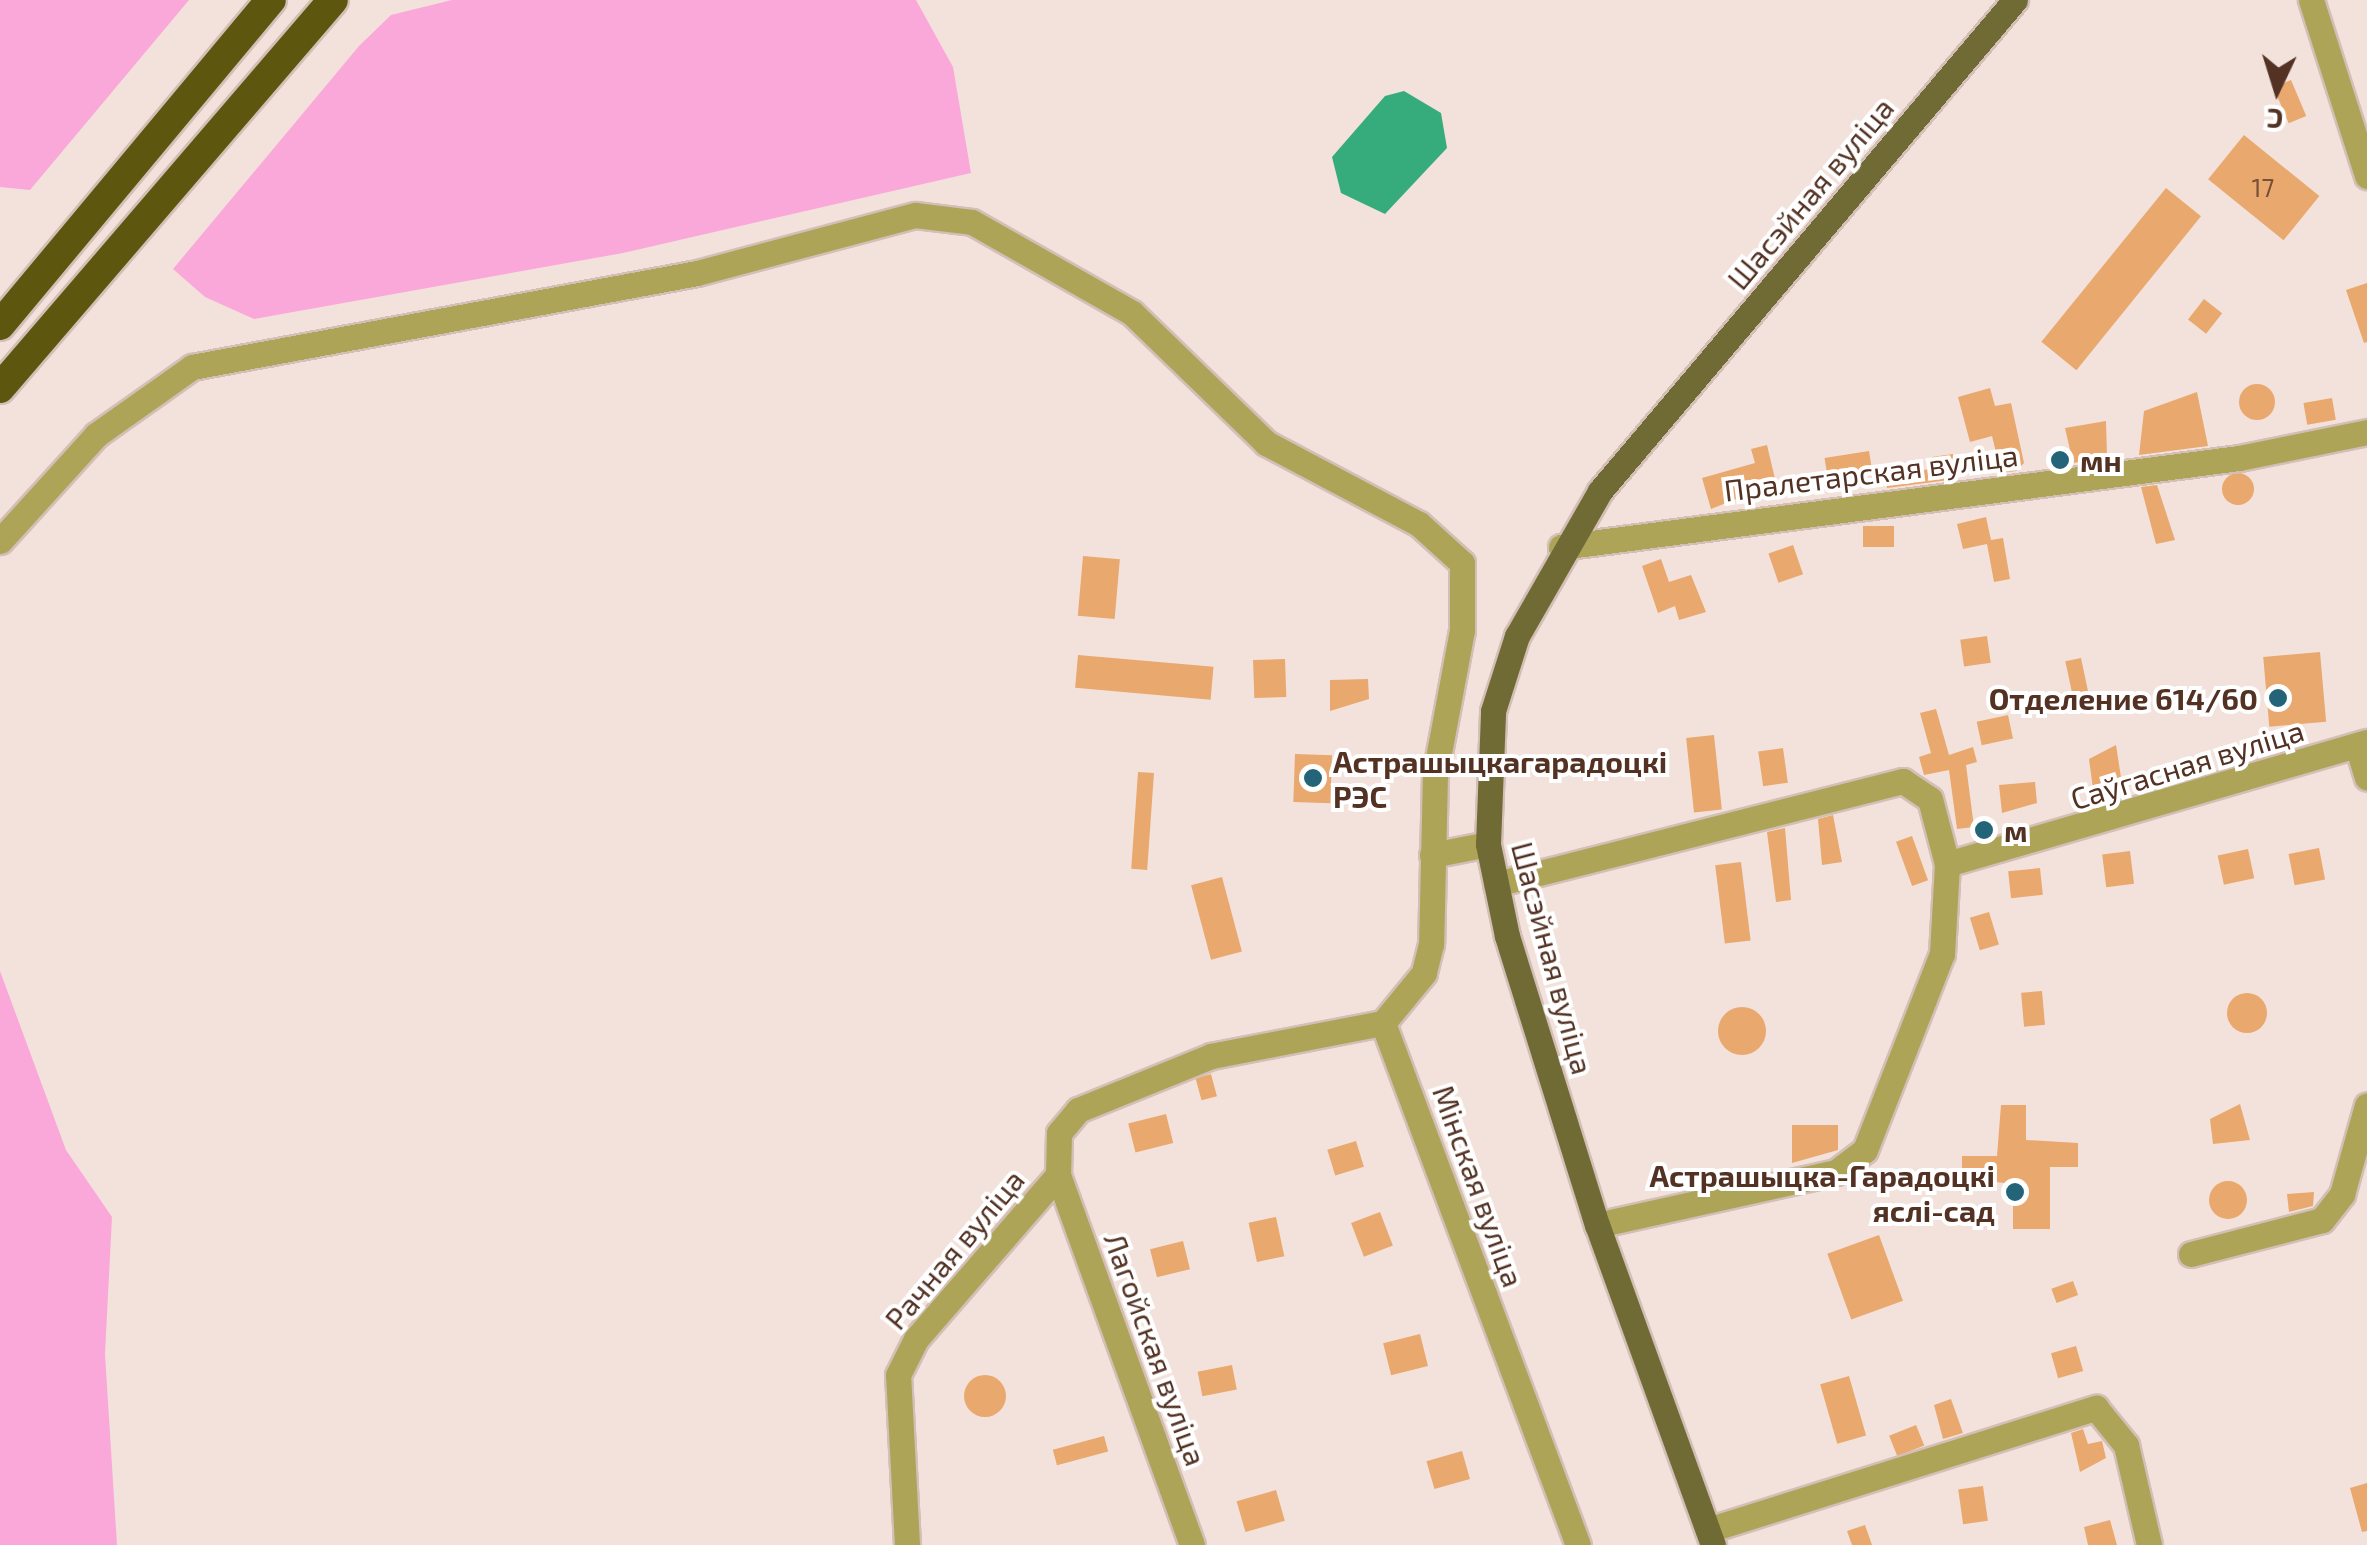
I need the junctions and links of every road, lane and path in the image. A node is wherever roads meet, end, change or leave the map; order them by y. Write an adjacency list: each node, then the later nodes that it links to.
1 (270, 0): 6 (highway)
2 (333, 0): 7 (highway)
3 (2015, 0): 10 (main road, Шасэйная вуліца)
4 (2311, 0): 5 (street)
5 (2365, 164)
6 (0, 325)
7 (0, 388)
8 (2367, 432): 10 (street, Пралетарская вуліца)
9 (0, 540): 14 (street)
10 (1561, 547): 13 (main road, Шасэйная вуліца)
11 (2362, 743): 12 (street); 15 (street, Саўгасная вуліца)
12 (2367, 777)
13 (1488, 844): 14 (street); 16 (main road, Шасэйная вуліца)
14 (1432, 855): 17 (street)
15 (1948, 864): 16 (street); 20 (street)
16 (1496, 884): 20 (main road, Шасэйная вуліца)
17 (1383, 1023): 19 (street); 25 (street, Мінская вуліца)
18 (2367, 1105): 21 (street)
19 (1058, 1175): 23 (street, Рачная вуліца); 24 (street, Лагойская вуліца)
20 (1597, 1225): 22 (main road, Шасэйная вуліца)
21 (2191, 1254)
22 (1710, 1538): 26 (street)
23 (907, 1545)
24 (1192, 1545)
25 (1578, 1545)
26 (2149, 1545)

